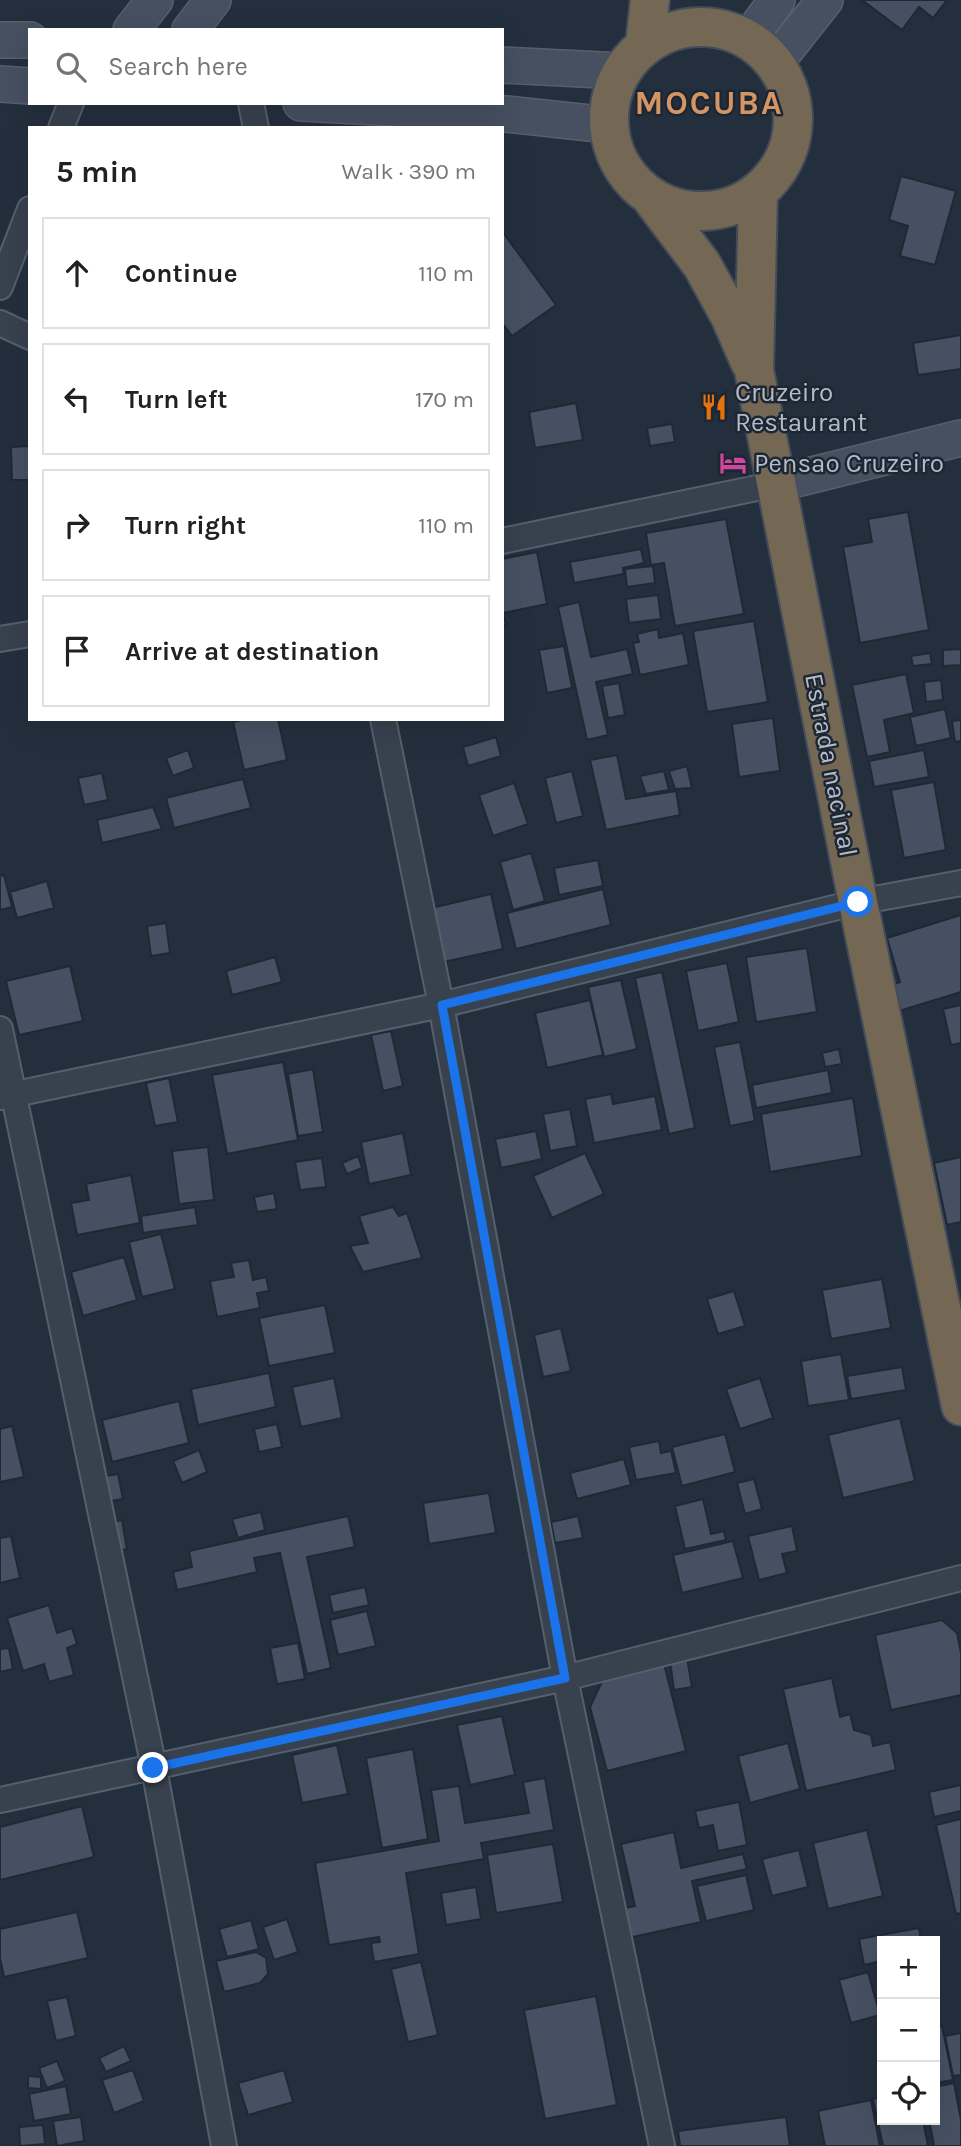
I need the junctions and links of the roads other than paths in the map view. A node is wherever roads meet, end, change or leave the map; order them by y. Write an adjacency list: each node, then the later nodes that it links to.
1 (155, 0): 7 (street)
2 (213, 0): 8 (street)
3 (650, 0): 12 (highway)
4 (777, 0): 11 (street)
5 (825, 0): 11 (street)
6 (705, 13): 11 (highway); 12 (highway)
7 (133, 28)
8 (192, 28)
9 (0, 40): 10 (street)
10 (28, 40)
11 (762, 50): 22 (highway)
12 (633, 58): 13 (street); 19 (highway)
13 (504, 65)
14 (0, 84): 15 (street)
15 (28, 86)
16 (70, 105): 20 (street)
17 (251, 105): 21 (street)
18 (339, 105): 19 (street)
19 (608, 125): 23 (highway)
20 (62, 126)
21 (256, 126)
22 (758, 193): 23 (highway); 28 (highway)
23 (653, 200): 28 (highway)
24 (28, 214): 25 (street)
25 (0, 286)
26 (0, 323): 27 (street)
27 (28, 336)
28 (754, 370): 30 (highway, Estrada nacinal)
29 (961, 438): 30 (street)
30 (776, 484): 31 (street); 36 (highway, Estrada nacinal)
31 (504, 541)
32 (28, 634): 33 (street)
33 (0, 639)
34 (383, 721): 37 (street)
35 (961, 883): 36 (street)
36 (858, 902): 37 (street); 40 (highway, Estrada nacinal)
37 (442, 1005): 39 (street); 42 (street)
38 (0, 1028): 39 (street)
39 (7, 1096): 43 (street)
40 (961, 1406)
41 (961, 1578): 42 (street)
42 (565, 1678): 43 (street); 46 (street)
43 (153, 1768): 44 (street); 45 (street)
44 (0, 1800)
45 (224, 2146)
46 (662, 2146)

